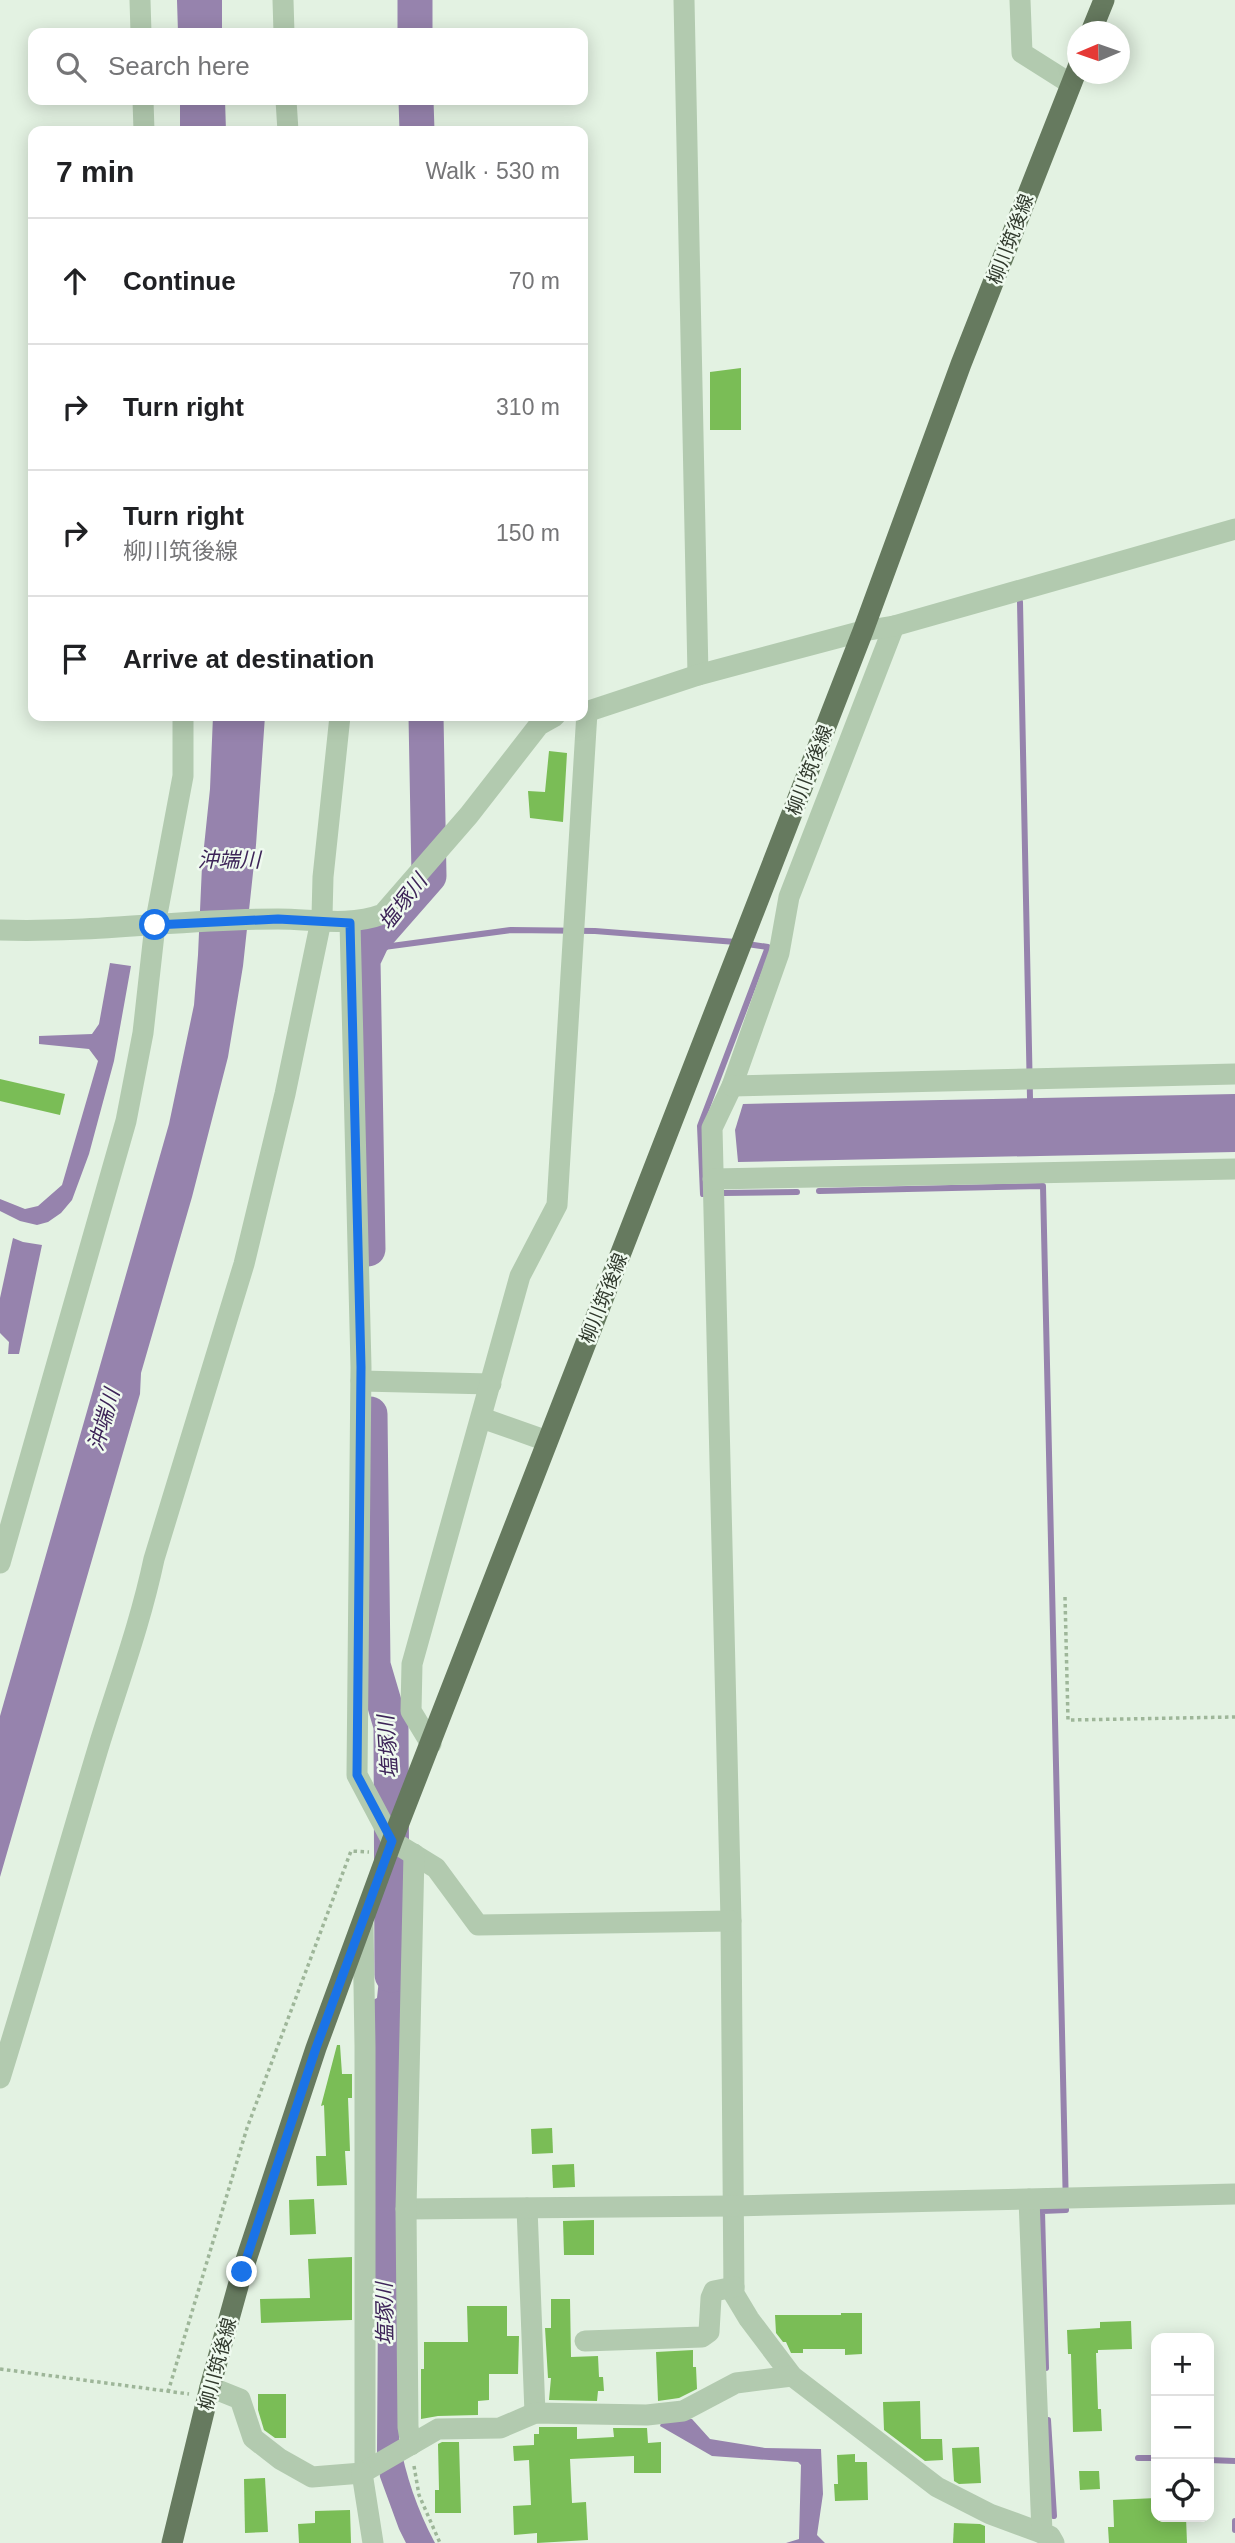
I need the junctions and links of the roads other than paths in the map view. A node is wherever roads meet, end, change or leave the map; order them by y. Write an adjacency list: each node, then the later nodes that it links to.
1 (140, 0): 7 (street)
2 (283, 0): 8 (street)
3 (684, 0): 18 (street)
4 (1020, 0): 9 (street)
5 (1104, 0): 6 (main road)
6 (1095, 21)
7 (141, 28)
8 (284, 28)
9 (1067, 73)
10 (1071, 84): 17 (main road, 柳川筑後線)
11 (143, 105): 13 (street)
12 (286, 105): 14 (street)
13 (144, 126)
14 (288, 126)
15 (1235, 529): 16 (street)
16 (894, 626): 17 (street); 29 (street)
17 (863, 631): 18 (street); 35 (main road, 柳川筑後線)
18 (698, 675): 19 (street)
19 (588, 712)
20 (183, 721): 26 (street)
21 (340, 721): 24 (street)
22 (546, 721): 25 (street)
23 (585, 721): 33 (street)
24 (320, 921): 25 (street); 26 (street); 42 (street)
25 (350, 923): 32 (street)
26 (155, 925): 27 (street); 36 (street)
27 (0, 930)
28 (1235, 1074): 29 (street)
29 (732, 1086): 31 (street)
30 (1235, 1169): 31 (street)
31 (713, 1179): 40 (street)
32 (361, 1381): 33 (street); 38 (street)
33 (491, 1384): 34 (street)
34 (482, 1418): 35 (street); 37 (street)
35 (547, 1441): 37 (main road, 柳川筑後線)
36 (0, 1563)
37 (431, 1744): 38 (main road, 柳川筑後線)
38 (390, 1847): 39 (street); 41 (main road, 柳川筑後線)
39 (414, 1854): 40 (street); 47 (street)
40 (731, 1921): 45 (street)
41 (363, 1922): 51 (main road, 柳川筑後線); 54 (street)
42 (0, 2078)
43 (1235, 2194): 44 (street)
44 (1030, 2199): 45 (street); 55 (street)
45 (733, 2206): 46 (street); 48 (street)
46 (527, 2208): 47 (street); 52 (street)
47 (406, 2209): 53 (street)
48 (734, 2287): 49 (street); 50 (street)
49 (585, 2341)
50 (792, 2376): 52 (street); 55 (street)
51 (209, 2391): 54 (street); 56 (main road, 柳川筑後線)
52 (535, 2413): 53 (street)
53 (407, 2447): 54 (street)
54 (366, 2470): 57 (street)
55 (1048, 2538)
56 (172, 2543)
57 (373, 2543)

